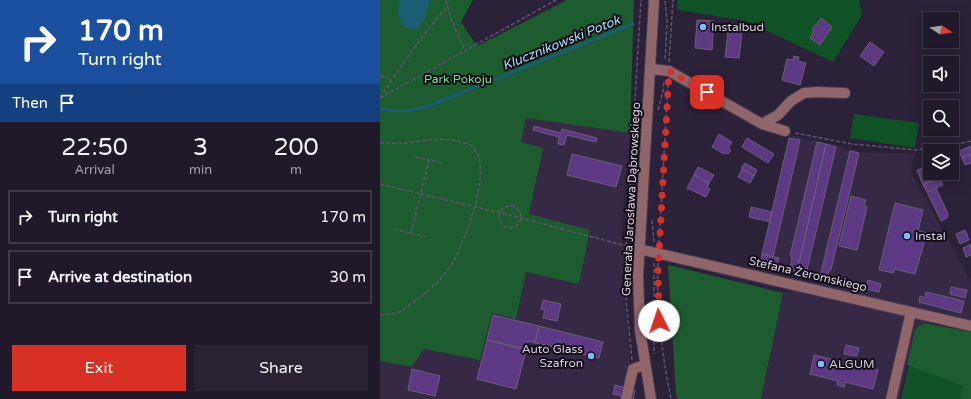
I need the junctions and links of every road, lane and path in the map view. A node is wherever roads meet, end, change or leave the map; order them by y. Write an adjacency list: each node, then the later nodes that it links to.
1 (446, 0): 7 (path)
2 (556, 0): 8 (path)
3 (641, 0): 32 (path)
4 (654, 0): 9 (street, Generała Jarosława Dąbrowskiego)
5 (664, 0): 10 (path)
6 (673, 0): 10 (path)
7 (448, 6): 8 (path); 12 (path)
8 (465, 51): 14 (path)
9 (650, 69): 10 (street); 33 (street, Generała Jarosława Dąbrowskiego)
10 (667, 70): 15 (path); 16 (street); 34 (path)
11 (380, 76): 12 (path)
12 (392, 79): 14 (path)
13 (845, 93): 16 (street)
14 (380, 98)
15 (657, 114)
16 (762, 124): 17 (street)
17 (785, 131): 18 (path)
18 (971, 140)
19 (380, 142): 25 (path)
20 (415, 157): 21 (path)
21 (429, 160): 22 (path); 24 (path)
22 (443, 162)
23 (380, 184): 24 (path)
24 (421, 194): 25 (path); 30 (path)
25 (474, 207): 26 (path); 36 (path)
26 (500, 213): 28 (path); 28 (path); 28 (path)
27 (652, 217): 34 (path)
28 (521, 218): 32 (path)
29 (394, 229): 30 (path)
30 (411, 233): 31 (path)
31 (426, 237)
32 (626, 246): 33 (path); 40 (path)
33 (639, 249): 34 (street, Stefana Żeromskiego); 39 (street, Generała Jarosława Dąbrowskiego)
34 (656, 253): 35 (street, Stefana Żeromskiego); 38 (path); 43 (path)
35 (911, 312): 37 (street, Stefana Żeromskiego); 44 (street)
36 (380, 315)
37 (971, 326)
38 (654, 357)
39 (645, 365): 40 (street); 42 (street, Generała Jarosława Dąbrowskiego)
40 (633, 369): 41 (street)
41 (626, 399)
42 (651, 399)
43 (671, 399)
44 (891, 399)

